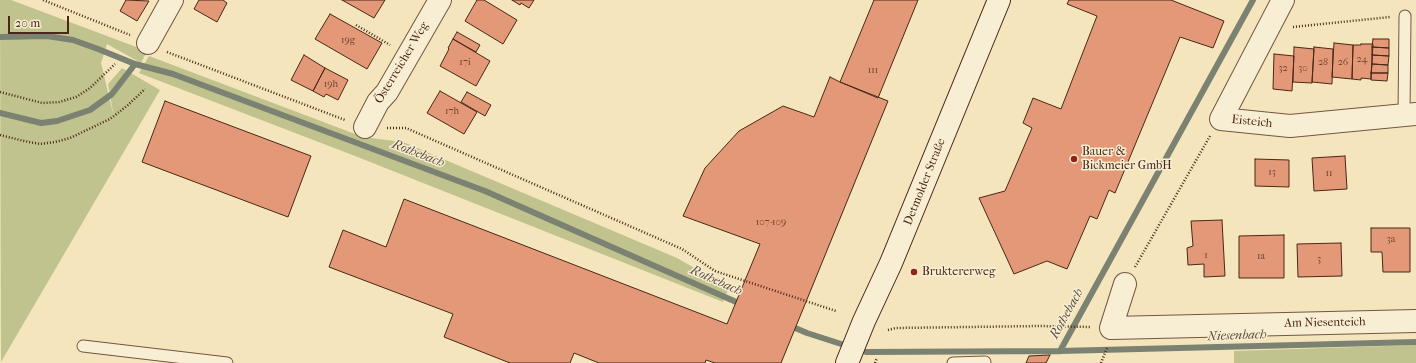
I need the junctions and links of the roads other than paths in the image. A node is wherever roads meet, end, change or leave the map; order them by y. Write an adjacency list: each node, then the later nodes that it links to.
1 (172, 0): 6 (street)
2 (440, 0): 8 (street, Österreicher Weg)
3 (999, 0): 12 (street, Detmolder Straße)
4 (1283, 0): 7 (street, Eisteich)
5 (1405, 16): 7 (lane)
6 (140, 40)
7 (1410, 115)
8 (365, 127)
9 (1125, 284): 10 (street, Am Niesenteich)
10 (1416, 321)
11 (83, 346): 14 (lane)
12 (851, 353)
13 (985, 362): 15 (lane)
14 (227, 363)
15 (953, 363)

